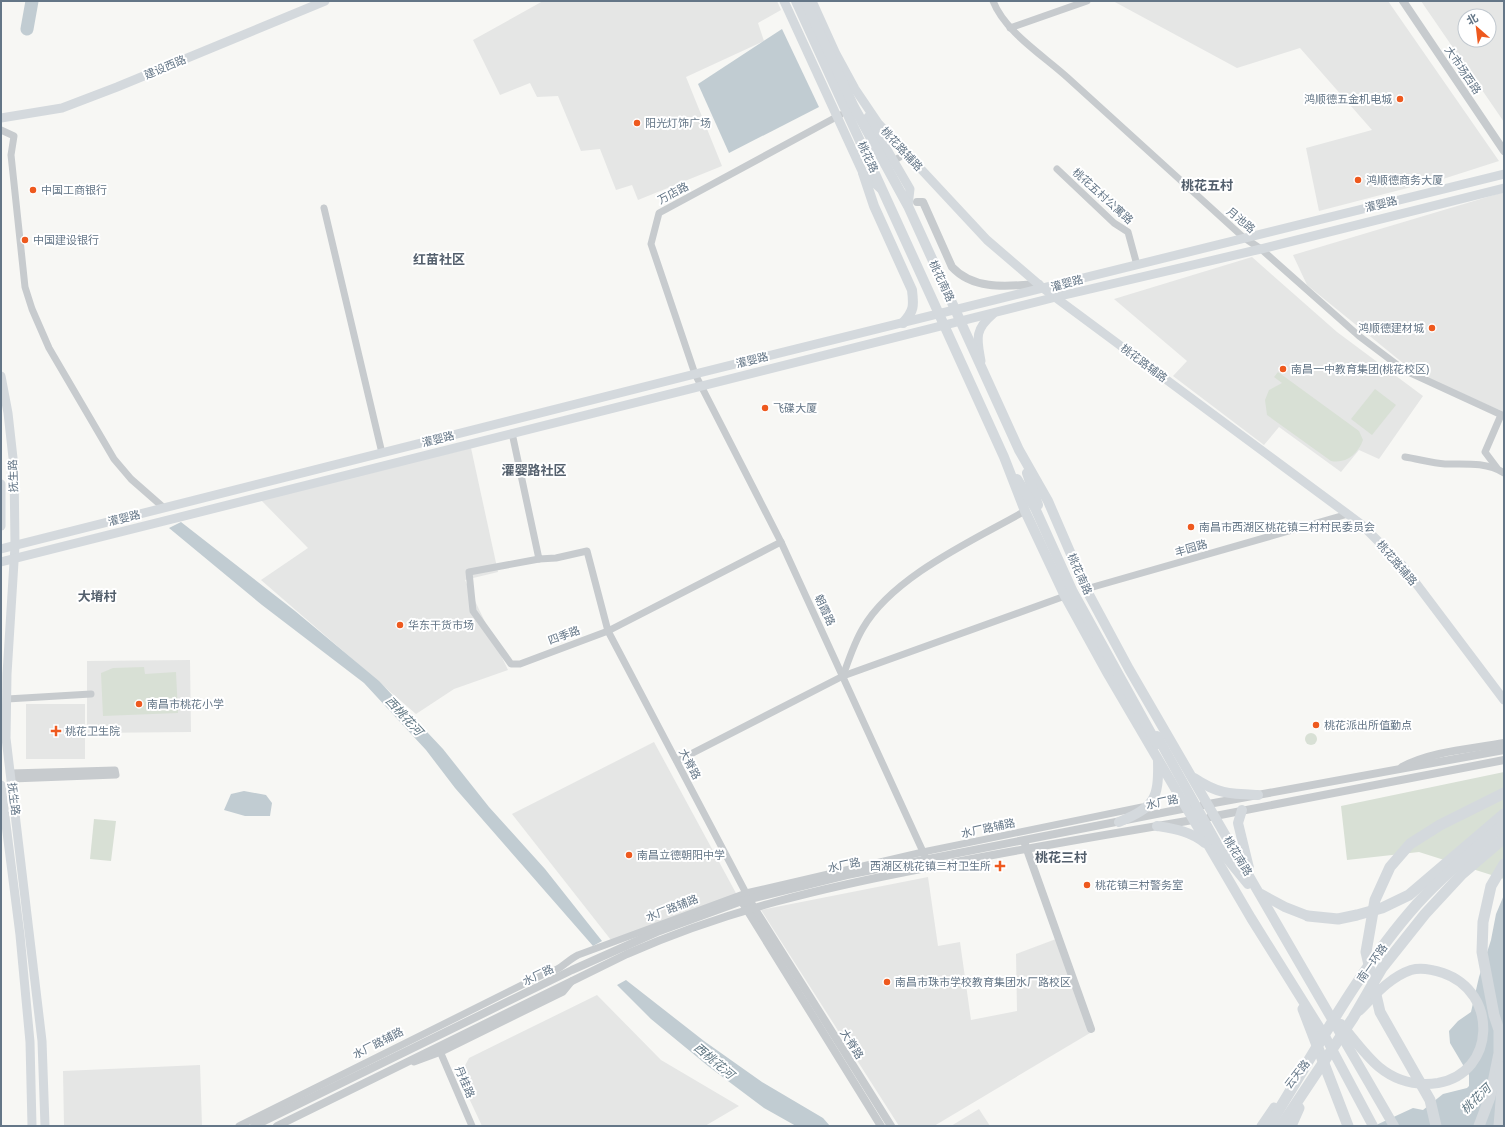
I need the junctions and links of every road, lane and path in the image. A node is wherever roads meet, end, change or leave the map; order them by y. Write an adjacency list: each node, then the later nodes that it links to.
1 (314, 1): 12 (main road, 建设西路)
2 (325, 1): 14 (main road, 建设西路)
3 (784, 1): 13 (main road)
4 (796, 1): 11 (main road, 桃花路)
5 (806, 1): 18 (main road); 24 (main road, 桃花南路)
6 (812, 1): 17 (main road, 桃花路辅路)
7 (993, 1): 10 (street, 月池路)
8 (1087, 1): 10 (street)
9 (1403, 1): 16 (street, 大市场西路)
10 (1010, 28): 26 (street, 月池路)
11 (847, 111): 13 (street, 万店路); 23 (main road, 桃花路)
12 (1, 113)
13 (837, 117): 20 (main road); 38 (street, 万店路)
14 (1, 118)
15 (1, 130): 51 (street)
16 (1504, 151)
17 (907, 153): 18 (street); 29 (main road, 桃花路辅路)
18 (893, 161): 24 (main road)
19 (1057, 169): 28 (street, 桃花五村公寓路)
20 (863, 173): 23 (main road); 35 (main road)
21 (1504, 174): 26 (main road, 灌婴路)
22 (1504, 188): 27 (main road, 灌婴路)
23 (883, 191): 33 (main road, 桃花路)
24 (912, 204): 29 (street); 31 (main road, 桃花南路)
25 (324, 208): 44 (street)
26 (1243, 238): 27 (street, 月池路); 28 (main road, 灌婴路)
27 (1261, 249): 30 (main road, 灌婴路); 41 (street, 月池路)
28 (1137, 265): 29 (main road, 灌婴路)
29 (1042, 286): 30 (main road, 桃花路辅路); 31 (main road, 灌婴路)
30 (1056, 297): 32 (main road, 灌婴路); 53 (main road, 桃花路辅路)
31 (956, 310): 33 (main road, 灌婴路); 34 (main road, 桃花南路)
32 (995, 312): 34 (main road, 灌婴路); 37 (main road)
33 (940, 314): 35 (main road, 灌婴路); 36 (main road, 桃花南路)
34 (961, 321): 36 (main road, 灌婴路); 37 (main road, 桃花南路)
35 (903, 323): 38 (main road, 灌婴路)
36 (944, 325): 40 (main road, 灌婴路); 45 (main road, 桃花南路)
37 (984, 373): 43 (main road, 桃花南路)
38 (695, 374): 40 (street, 朝霞路); 44 (main road, 灌婴路)
39 (1, 376): 56 (main road, 抚生路)
40 (701, 386): 42 (main road, 灌婴路); 55 (street, 朝霞路)
41 (1502, 416): 47 (street)
42 (512, 433): 58 (main road, 灌婴路); 59 (street)
43 (1019, 450): 50 (main road); 61 (main road, 桃花南路)
44 (382, 453): 51 (main road, 灌婴路)
45 (1004, 457): 50 (main road); 52 (main road, 桃花南路)
46 (1405, 457): 47 (street)
47 (1497, 468): 48 (street)
48 (1504, 473)
49 (1, 484): 54 (main road, 抚生路)
50 (1037, 507): 97 (main road); 98 (main road)
51 (164, 508): 56 (main road, 灌婴路)
52 (1025, 511): 62 (main road, 桃花南路); 64 (street)
53 (1348, 514): 61 (street, 丰园路); 67 (main road, 桃花路辅路)
54 (1, 526)
55 (781, 542): 63 (street, 四季路); 64 (street, 朝霞路)
56 (15, 546): 57 (main road, 灌婴路); 58 (main road, 抚生路)
57 (1, 550)
58 (14, 558): 60 (main road, 灌婴路); 66 (main road, 抚生路)
59 (539, 559): 63 (street, 大脊路); 63 (street, 四季路)
60 (1, 562)
61 (1086, 589): 75 (main road, 桃花南路)
62 (1065, 596): 64 (street); 70 (main road, 桃花南路)
63 (608, 631): 72 (street, 大脊路)
64 (843, 676): 72 (street); 92 (street, 朝霞路)
65 (91, 694): 66 (street)
66 (7, 699): 74 (main road, 抚生路)
67 (1504, 700)
68 (1504, 743): 73 (street)
69 (1504, 750): 73 (street, 水厂路)
70 (1158, 759): 80 (main road); 81 (main road, 桃花南路)
71 (1504, 760): 82 (street, 水厂路)
72 (677, 761): 95 (street, 大脊路)
73 (1397, 770): 78 (street, 水厂路)
74 (11, 776): 74 (street); 114 (main road, 抚生路)
75 (1191, 776): 78 (main road); 79 (main road, 桃花南路)
76 (1, 785): 109 (main road, 抚生路)
77 (1504, 793): 126 (highway)
78 (1258, 795): 79 (street, 水厂路)
79 (1207, 804): 81 (street, 水厂路); 84 (main road, 桃花南路)
80 (1148, 806): 86 (main road); 92 (street, 水厂路辅路)
81 (1187, 808): 85 (main road, 桃花南路); 86 (street, 水厂路)
82 (1242, 810): 84 (street, 水厂路); 94 (main road)
83 (1504, 814): 97 (highway)
84 (1214, 816): 85 (street, 水厂路); 94 (main road, 桃花南路)
85 (1194, 820): 88 (street, 水厂路); 90 (main road, 桃花南路)
86 (1119, 822): 91 (street, 水厂路)
87 (1504, 824): 111 (highway, 南一环路)
88 (1157, 826): 90 (main road); 91 (street, 水厂路)
89 (1504, 838): 100 (highway, 南一环路)
90 (1209, 846): 104 (main road, 桃花南路)
91 (1026, 847): 92 (street, 水厂路); 96 (street); 102 (street)
92 (927, 860): 95 (street, 水厂路); 96 (street, 水厂路)
93 (1504, 864): 107 (highway)
94 (1255, 885): 99 (main road, 桃花南路)
95 (745, 898): 96 (street, 大脊路); 115 (street, 水厂路辅路); 116 (street, 水厂路)
96 (750, 908): 105 (street, 水厂路); 119 (street, 大脊路); 120 (street, 大脊路)
97 (1308, 916)
98 (1303, 1009): 124 (highway)
99 (1329, 1010): 100 (main road); 101 (main road, 桃花南路)
100 (1353, 1018): 108 (highway, 南一环路)
101 (1336, 1025): 103 (main road, 桃花南路); 104 (main road, 云天路)
102 (1091, 1029)
103 (1343, 1037): 106 (main road, 云天路); 125 (main road, 桃花南路)
104 (1326, 1038): 106 (main road, 桃花南路); 111 (main road, 云天路)
105 (440, 1049): 117 (street, 水厂路); 118 (street, 丹桂路)
106 (1332, 1050): 110 (main road, 桃花南路); 121 (main road, 云天路)
107 (1499, 1053): 127 (highway); 128 (highway)
108 (1312, 1078): 122 (highway, 南一环路); 123 (highway)
109 (32, 1109): 112 (street); 113 (main road, 抚生路)
110 (1372, 1124)
111 (1264, 1125)
112 (27, 1126)
113 (32, 1126)
114 (45, 1126)
115 (239, 1126)
116 (254, 1126)
117 (278, 1126)
118 (472, 1126)
119 (881, 1126)
120 (891, 1126)
121 (1276, 1126)
122 (1281, 1126)
123 (1291, 1126)
124 (1348, 1126)
125 (1394, 1126)
126 (1436, 1126)
127 (1479, 1126)
128 (1498, 1126)

